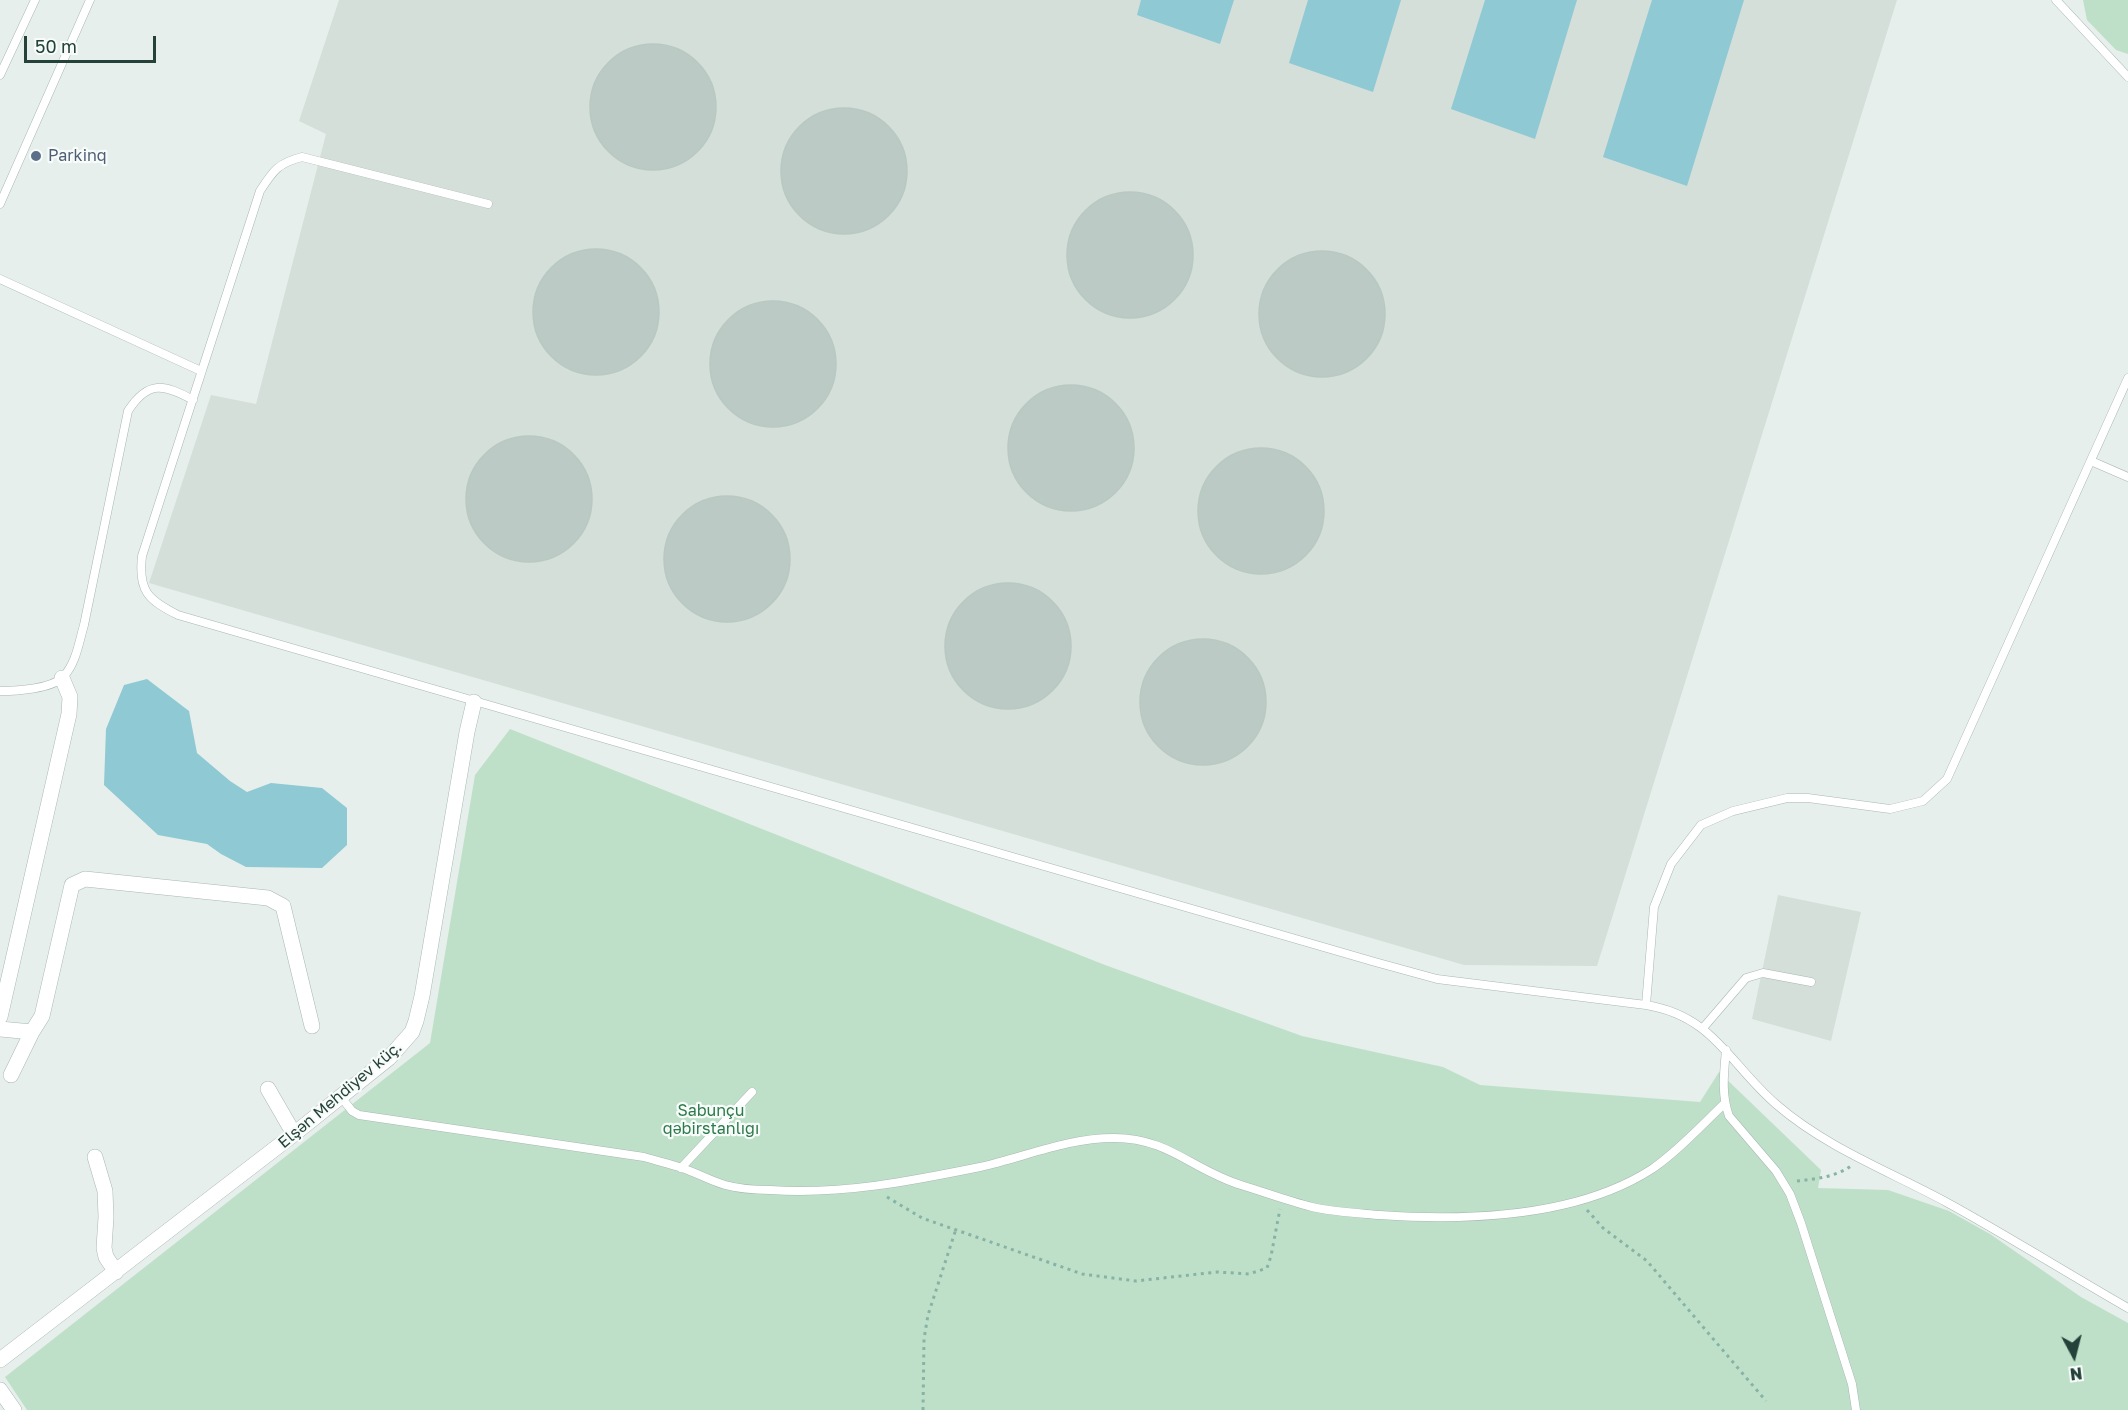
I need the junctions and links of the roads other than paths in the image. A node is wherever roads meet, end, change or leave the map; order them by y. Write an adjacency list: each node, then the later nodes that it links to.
1 (35, 0): 4 (lane)
2 (90, 0): 6 (lane)
3 (2056, 0): 5 (lane)
4 (0, 75)
5 (2128, 77)
6 (0, 204)
7 (488, 204): 9 (lane)
8 (0, 279): 9 (lane)
9 (201, 371): 11 (lane)
10 (2128, 378): 12 (lane)
11 (193, 400): 14 (lane); 16 (lane)
12 (2091, 461): 13 (lane); 18 (lane)
13 (2128, 477)
14 (62, 678): 15 (lane); 19 (street)
15 (0, 691)
16 (474, 702): 18 (lane); 28 (street, Elşən Mehdiyev küç.)
17 (1811, 982): 21 (lane)
18 (1646, 1005): 21 (lane)
19 (0, 1017)
20 (312, 1026): 23 (street)
21 (1703, 1028): 24 (lane)
22 (0, 1029): 23 (street)
23 (32, 1032): 25 (street)
24 (1726, 1050): 29 (lane); 34 (lane)
25 (11, 1075)
26 (268, 1089): 30 (street)
27 (752, 1092): 32 (lane)
28 (341, 1097): 30 (street, Elşən Mehdiyev küç.); 32 (lane)
29 (1724, 1104): 32 (lane); 38 (lane)
30 (294, 1134): 33 (street, Elşən Mehdiyev küç.)
31 (95, 1157): 33 (street)
32 (681, 1167)
33 (116, 1272): 35 (street, Elşən Mehdiyev küç.)
34 (2128, 1308)
35 (0, 1360)
36 (0, 1390): 37 (street)
37 (14, 1410)
38 (1856, 1410)

